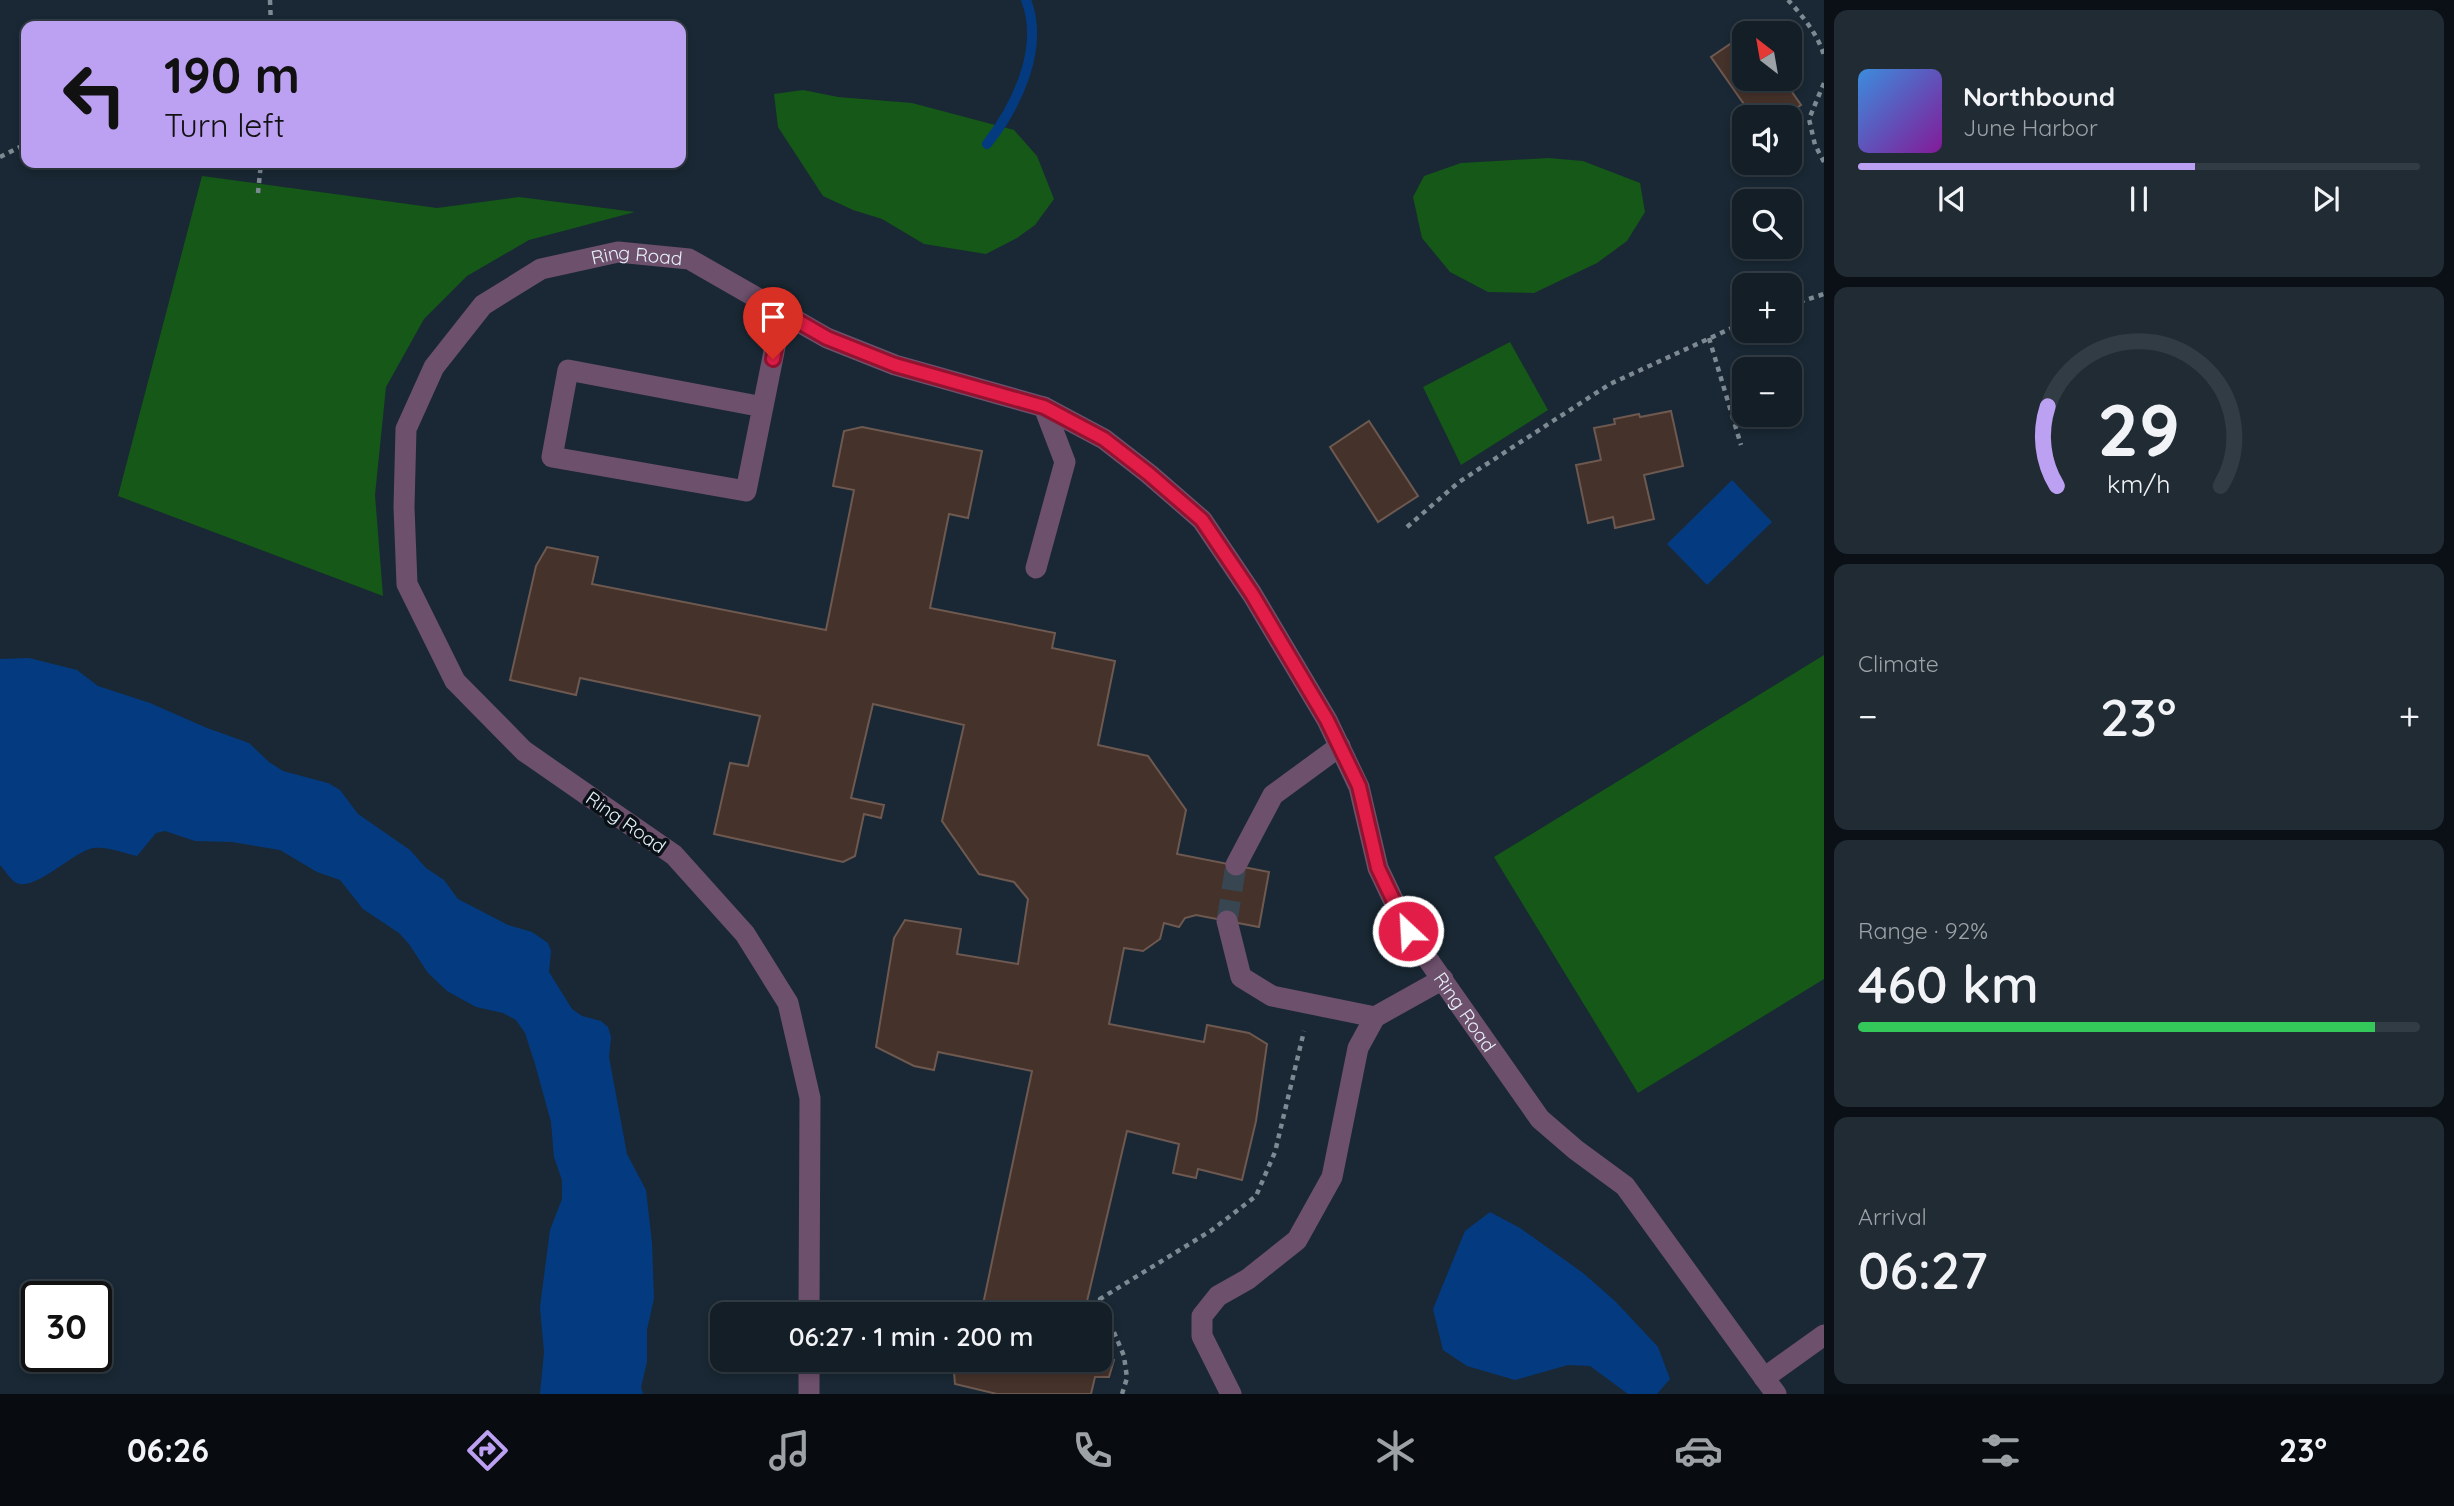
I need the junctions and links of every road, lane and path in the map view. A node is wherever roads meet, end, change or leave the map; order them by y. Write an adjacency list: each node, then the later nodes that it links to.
1 (270, 0): 3 (path)
2 (1788, 0): 4 (path)
3 (271, 21)
4 (1824, 56)
5 (1824, 83): 8 (path)
6 (21, 147): 7 (path)
7 (0, 158)
8 (1824, 162)
9 (260, 168): 10 (path)
10 (258, 193)
11 (1824, 294): 12 (path)
12 (1802, 301)
13 (782, 312): 16 (street); 17 (street, Ring Road); 27 (street, Ring Road)
14 (1732, 328): 15 (path)
15 (1709, 338): 18 (path); 19 (path)
16 (763, 407): 16 (street)
17 (1044, 407): 20 (street); 21 (street, Ring Road)
18 (1741, 445)
19 (1406, 527)
20 (1036, 568)
21 (1340, 746): 22 (street); 24 (street, Ring Road)
22 (1236, 865)
23 (1227, 921): 25 (street)
24 (1443, 979): 26 (street); 30 (street, Ring Road)
25 (1310, 1004): 26 (street); 32 (path)
26 (1375, 1017): 33 (street)
27 (809, 1302)
28 (1824, 1335): 30 (street)
29 (809, 1372): 31 (street)
30 (1770, 1386)
31 (809, 1394)
32 (1122, 1394)
33 (1231, 1394)

